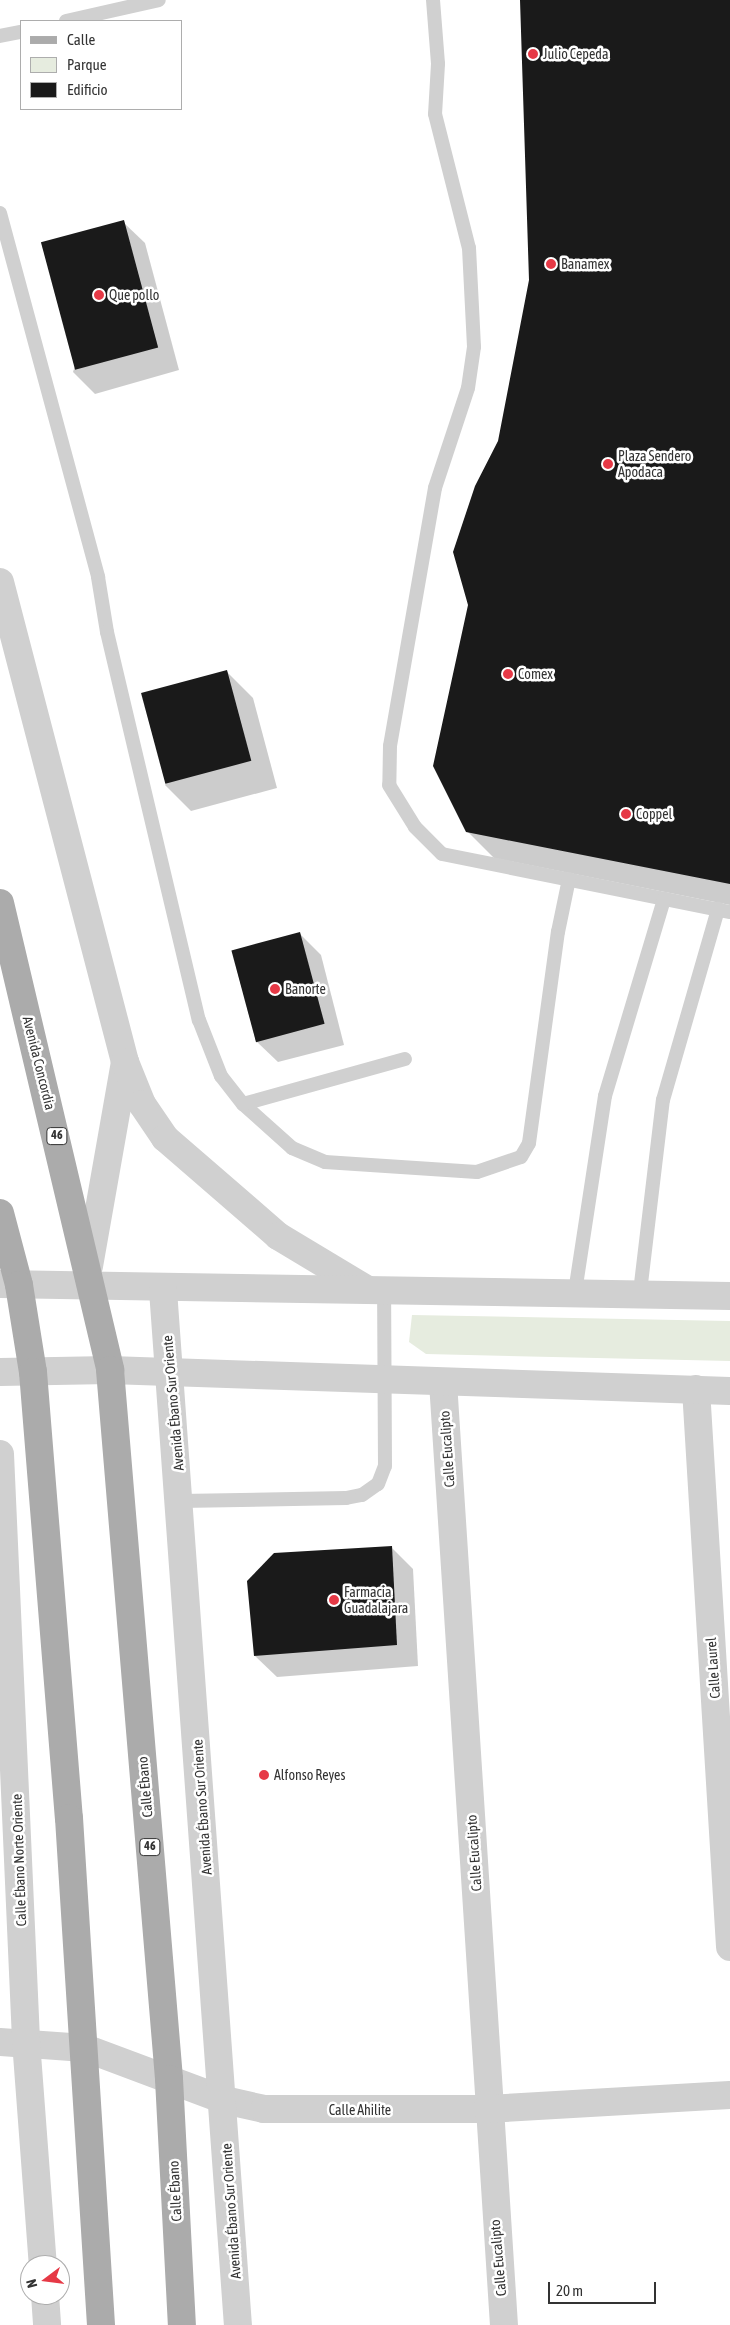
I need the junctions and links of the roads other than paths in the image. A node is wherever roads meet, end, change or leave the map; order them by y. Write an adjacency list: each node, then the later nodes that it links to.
1 (158, 0): 3 (lane)
2 (433, 0): 8 (lane)
3 (70, 20)
4 (20, 32): 5 (lane)
5 (0, 36)
6 (0, 213): 14 (lane)
7 (0, 582): 13 (street)
8 (569, 879): 9 (lane); 14 (lane)
9 (664, 899): 11 (lane); 20 (lane)
10 (0, 902): 16 (main road, Avenida Concordia / 46)
11 (724, 911): 21 (lane)
12 (405, 1059): 14 (lane)
13 (126, 1062): 16 (street); 19 (street)
14 (243, 1104)
15 (0, 1213): 17 (main road)
16 (90, 1277): 17 (street); 18 (street); 23 (main road, Avenida Concordia / 46)
17 (9, 1284): 25 (main road)
18 (163, 1290): 19 (street); 26 (street, Avenida Ébano Sur Oriente)
19 (377, 1291): 20 (street); 27 (lane)
20 (576, 1292): 21 (street)
21 (640, 1292): 22 (street)
22 (730, 1296)
23 (110, 1370): 25 (street); 26 (street); 36 (main road, Calle Ébano / 46)
24 (0, 1372): 25 (street)
25 (33, 1372): 35 (main road)
26 (172, 1372): 27 (street); 32 (street, Avenida Ébano Sur Oriente)
27 (384, 1380): 28 (street); 32 (lane)
28 (443, 1382): 29 (street); 39 (street, Calle Eucalipto)
29 (696, 1389): 30 (street); 33 (street, Calle Laurel)
30 (730, 1391)
31 (0, 1454): 34 (street, Calle Ébano Norte Oriente)
32 (180, 1501): 38 (street, Avenida Ébano Sur Oriente)
33 (730, 1947)
34 (13, 2042): 35 (street, Calle Ahilite); 40 (street, Calle Ébano Norte Oriente)
35 (85, 2048): 36 (street, Calle Ahilite); 43 (main road)
36 (169, 2079): 38 (street, Calle Ahilite); 44 (main road, Calle Ébano / 46)
37 (730, 2095): 39 (street, Calle Ahilite)
38 (224, 2100): 39 (street, Calle Ahilite); 45 (street, Avenida Ébano Sur Oriente)
39 (487, 2109): 46 (street, Calle Eucalipto)
40 (41, 2255)
41 (46, 2305): 42 (street)
42 (47, 2325)
43 (101, 2325)
44 (182, 2325)
45 (238, 2325)
46 (504, 2325)

